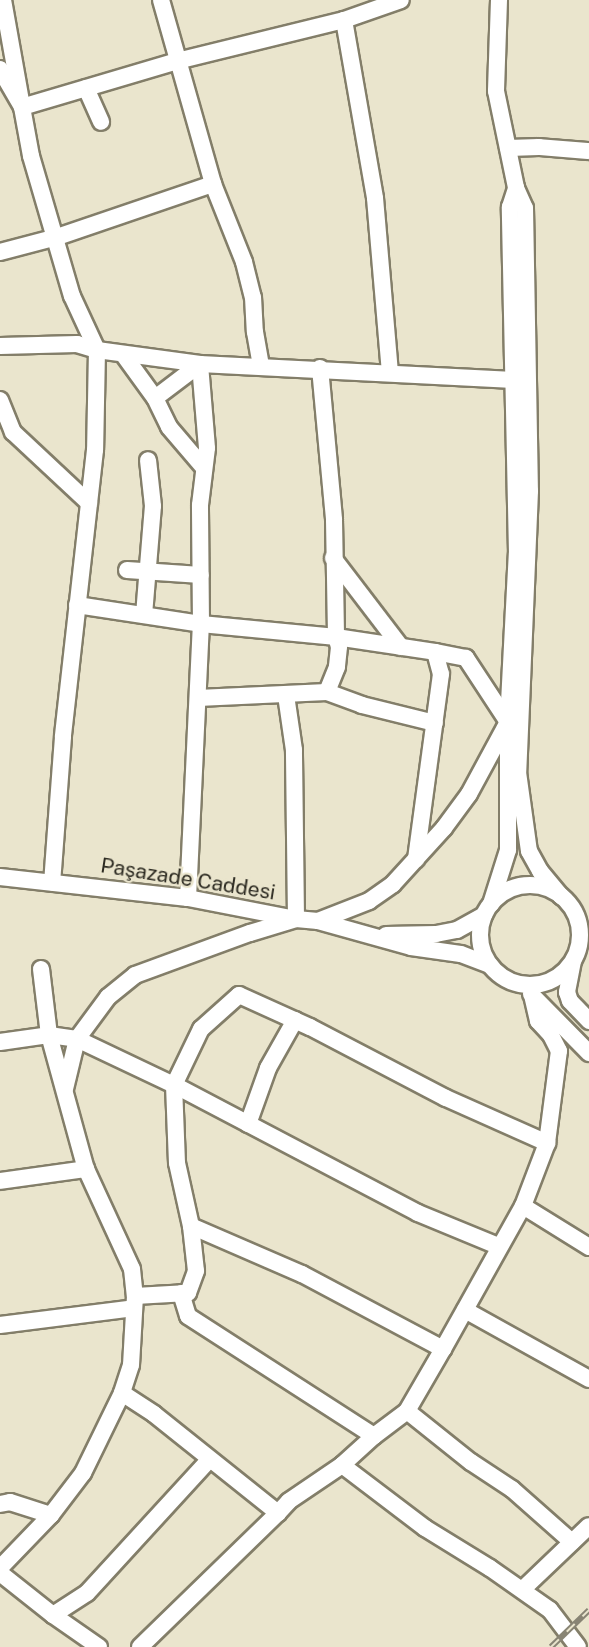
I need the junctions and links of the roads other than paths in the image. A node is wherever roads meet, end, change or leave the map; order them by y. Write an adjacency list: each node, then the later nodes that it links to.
1 (3, 0): 9 (street)
2 (161, 0): 6 (street)
3 (401, 0): 5 (street)
4 (499, 0): 11 (street)
5 (344, 20): 6 (street); 23 (street)
6 (177, 61): 8 (street); 13 (street)
7 (0, 69): 9 (street)
8 (87, 88): 9 (street); 10 (street)
9 (22, 107): 15 (street)
10 (101, 122)
11 (508, 148): 12 (street); 14 (street)
12 (589, 152)
13 (213, 184): 15 (street); 21 (street)
14 (516, 188): 24 (street); 49 (street)
15 (57, 237): 16 (street); 18 (street)
16 (0, 252)
17 (0, 346): 18 (street)
18 (96, 350): 19 (street); 29 (street)
19 (123, 354): 20 (street); 25 (street)
20 (201, 364): 21 (street); 25 (street); 28 (street)
21 (261, 366): 22 (street)
22 (320, 368): 23 (street); 30 (street)
23 (390, 372): 24 (street)
24 (514, 380): 43 (street)
25 (155, 398): 28 (street)
26 (0, 400): 29 (street)
27 (148, 460): 32 (street)
28 (204, 468): 33 (street)
29 (89, 503): 34 (street)
30 (333, 558): 37 (street); 38 (street)
31 (127, 570): 32 (street)
32 (148, 571): 33 (street); 35 (street)
33 (201, 575): 36 (street)
34 (77, 605): 35 (street); 47 (street)
35 (144, 615): 36 (street)
36 (201, 624): 37 (street); 42 (street)
37 (336, 637): 38 (street); 40 (street)
38 (401, 647): 39 (street)
39 (435, 652): 43 (street); 44 (street)
40 (327, 692): 41 (street); 44 (street)
41 (286, 695): 42 (street); 52 (street)
42 (198, 698): 48 (street)
43 (508, 722): 45 (street); 51 (street)
44 (435, 723): 45 (street)
45 (416, 859): 53 (street)
46 (0, 877): 47 (street, Paşazade Caddesi)
47 (52, 883): 48 (street, Paşazade Caddesi)
48 (188, 898): 52 (street, Paşazade Caddesi)
49 (565, 901): 50 (street); 51 (street); 54 (street)
50 (589, 906)
51 (487, 910): 55 (street); 57 (street)
52 (296, 919): 53 (street, Paşazade Caddesi); 63 (street)
53 (318, 921): 55 (street, Paşazade Caddesi)
54 (584, 934): 56 (street)
55 (367, 935): 57 (street, Paşazade Caddesi)
56 (573, 961): 59 (street); 61 (street)
57 (490, 965): 59 (street)
58 (40, 969): 62 (street)
59 (526, 989): 65 (street); 69 (street)
60 (295, 1020): 66 (street); 68 (street); 69 (street)
61 (589, 1021)
62 (49, 1035): 63 (street); 64 (street); 67 (street)
63 (78, 1039): 66 (street); 67 (street)
64 (0, 1042)
65 (589, 1053)
66 (174, 1085): 68 (street); 73 (street)
67 (65, 1091): 70 (street)
68 (248, 1124): 74 (street)
69 (547, 1143): 72 (street)
70 (86, 1169): 71 (street); 77 (street)
71 (0, 1181)
72 (523, 1206): 74 (street); 75 (street)
73 (191, 1226): 76 (street); 80 (street)
74 (498, 1246): 78 (street)
75 (589, 1247)
76 (181, 1293): 77 (street); 84 (street)
77 (134, 1302): 79 (street); 82 (street)
78 (465, 1310): 80 (street); 81 (street)
79 (0, 1325)
80 (443, 1349): 83 (street)
81 (589, 1379)
82 (122, 1393): 85 (street); 89 (street)
83 (407, 1411): 84 (street); 91 (street)
84 (374, 1436): 86 (street)
85 (209, 1460): 88 (street); 95 (street)
86 (342, 1465): 88 (street); 94 (street)
87 (0, 1504): 89 (street)
88 (278, 1513): 97 (street)
89 (51, 1515): 92 (street)
90 (589, 1526): 91 (street)
91 (572, 1542): 94 (street)
92 (0, 1568)
93 (0, 1574): 95 (street)
94 (523, 1589): 98 (street)
95 (53, 1615): 96 (street)
96 (99, 1647)
97 (140, 1647)
98 (578, 1647)

